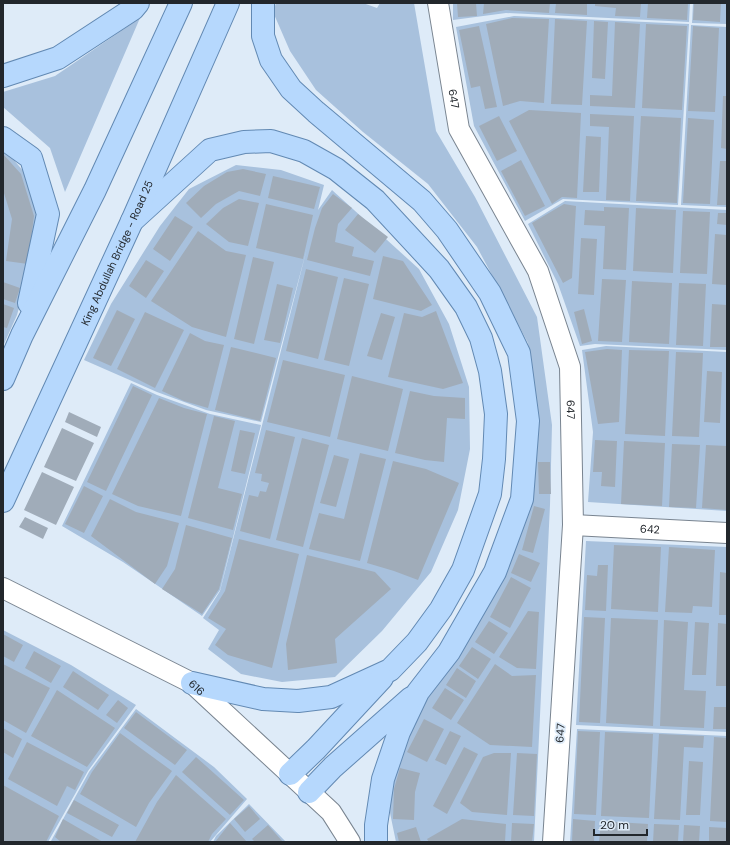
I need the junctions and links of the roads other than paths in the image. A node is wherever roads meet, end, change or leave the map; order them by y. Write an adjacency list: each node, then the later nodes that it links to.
1 (138, 3): 6 (main road)
2 (181, 3): 9 (main road)
3 (228, 3): 8 (main road, King Abdullah Bridge - Road 25)
4 (263, 3): 17 (main road)
5 (438, 3): 12 (street, 647)
6 (3, 76)
7 (3, 138): 9 (main road)
8 (132, 221): 11 (main road, King Abdullah Bridge - Road 25); 15 (main road)
9 (22, 335): 10 (main road)
10 (3, 379)
11 (3, 501)
12 (573, 525): 13 (street, 642); 22 (street, 647)
13 (727, 532)
14 (3, 588): 16 (street, 616)
15 (390, 670): 16 (main road); 18 (main road)
16 (192, 683): 18 (street, 616)
17 (418, 692): 19 (main road); 21 (main road)
18 (290, 774): 19 (street, 616)
19 (309, 792): 20 (street, 616)
20 (350, 842)
21 (376, 842)
22 (553, 842)

